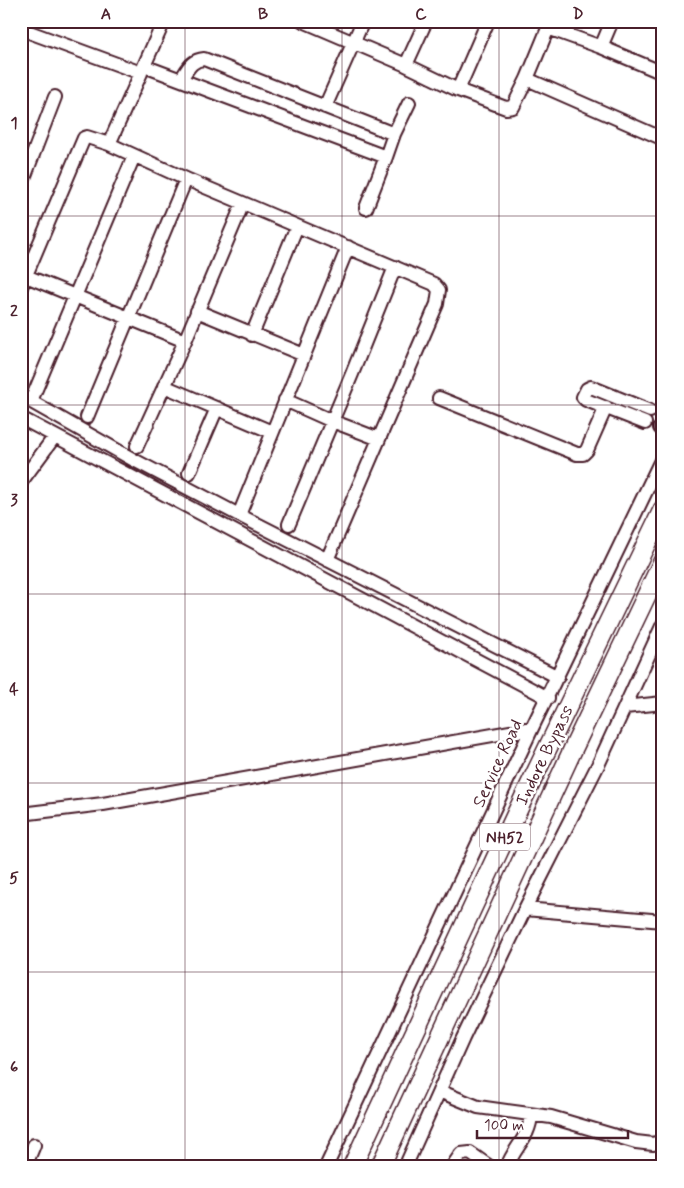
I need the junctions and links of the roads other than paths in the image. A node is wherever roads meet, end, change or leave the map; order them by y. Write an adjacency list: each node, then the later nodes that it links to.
1 (164, 21): 12 (street)
2 (302, 21): 9 (street)
3 (363, 21): 9 (street)
4 (426, 21): 11 (street)
5 (488, 21): 16 (street)
6 (612, 21): 10 (street)
7 (550, 25): 10 (street); 15 (street)
8 (21, 29): 12 (street)
9 (354, 43): 11 (street); 19 (street)
10 (601, 47): 13 (street)
11 (406, 65): 16 (street)
12 (142, 69): 14 (street); 22 (street)
13 (663, 74)
14 (181, 79): 19 (street); 24 (street)
15 (527, 79): 16 (street); 21 (street)
16 (458, 90)
17 (55, 97): 26 (street)
18 (409, 103): 20 (street)
19 (325, 107): 20 (street)
20 (394, 134): 24 (street)
21 (659, 137)
22 (109, 144): 23 (street); 32 (street)
23 (134, 156): 25 (street); 33 (street)
24 (386, 157): 28 (street)
25 (186, 179): 27 (street); 35 (street)
26 (21, 186)
27 (243, 203): 29 (street); 34 (street)
28 (366, 208)
29 (298, 226): 30 (street); 36 (street)
30 (348, 247): 31 (street); 38 (street)
31 (395, 267): 47 (street); 50 (street)
32 (24, 282): 33 (street)
33 (76, 296): 35 (street); 41 (street)
34 (197, 311): 36 (street); 37 (street)
35 (129, 318): 37 (street); 45 (street)
36 (252, 335): 38 (street)
37 (185, 341): 39 (street)
38 (304, 355): 42 (street)
39 (164, 386): 43 (street); 51 (street)
40 (439, 398): 44 (street)
41 (29, 400): 46 (street); 56 (street)
42 (285, 400): 47 (street); 48 (street)
43 (216, 408): 48 (street); 53 (street)
44 (606, 408): 44 (street)
45 (87, 417)
46 (22, 420): 49 (street)
47 (332, 421): 50 (street); 57 (street)
48 (272, 432): 56 (street)
49 (55, 436): 54 (street); 62 (street)
50 (379, 439): 58 (street)
51 (137, 446)
52 (663, 456): 61 (street, Service Road)
53 (189, 473)
54 (21, 482)
55 (663, 509): 75 (highway, Indore Bypass / NH52)
56 (239, 515): 58 (street)
57 (289, 524)
58 (327, 560): 61 (street)
59 (663, 561): 76 (highway, Indore Bypass / NH52)
60 (663, 624): 64 (street)
61 (558, 677): 62 (street, Service Road)
62 (548, 698): 65 (street, Service Road)
63 (663, 703): 64 (street)
64 (625, 707): 67 (street)
65 (532, 728): 66 (street); 74 (street, Service Road)
66 (21, 814)
67 (524, 909): 68 (street); 69 (street)
68 (663, 921)
69 (439, 1091): 70 (street); 77 (street)
70 (531, 1115): 71 (street); 80 (street)
71 (663, 1141)
72 (34, 1145): 73 (street)
73 (25, 1167)
74 (326, 1167)
75 (352, 1167)
76 (380, 1167)
77 (405, 1167)
78 (452, 1167): 79 (street)
79 (490, 1167)
80 (508, 1167)

